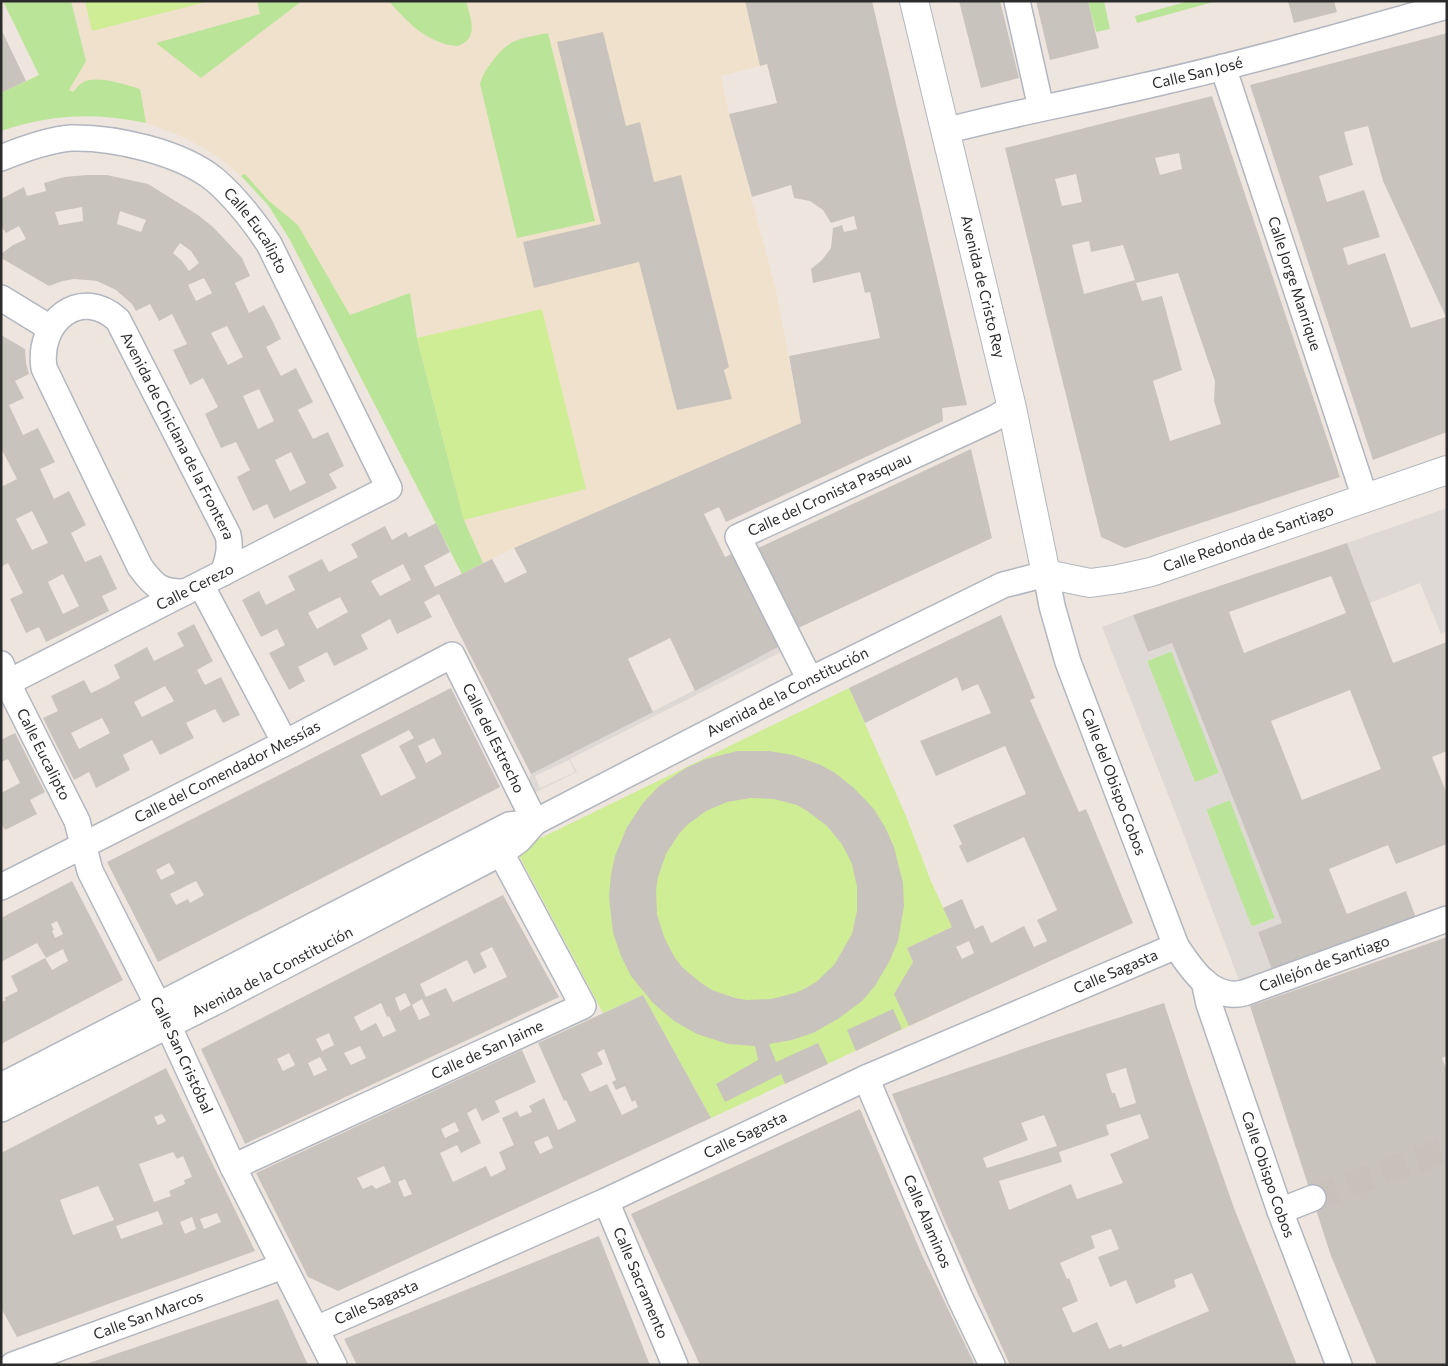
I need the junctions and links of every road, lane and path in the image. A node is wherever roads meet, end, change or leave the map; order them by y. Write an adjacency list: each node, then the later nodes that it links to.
1 (914, 1): 6 (street, Avenida de Cristo Rey)
2 (1017, 1): 5 (street)
3 (1447, 6): 4 (street, Calle San José)
4 (1223, 67): 5 (street, Calle San José); 13 (street, Calle Jorge Manrique)
5 (1041, 108): 6 (street, Calle San José)
6 (945, 131): 10 (street, Avenida de Cristo Rey)
7 (1, 158): 12 (street, Calle Eucalipto)
8 (1, 298): 9 (street)
9 (50, 328): 14 (street, Avenida de Chiclana de la Frontera); 16 (street)
10 (1012, 408): 15 (street, Avenida de Cristo Rey); 19 (street, Calle del Cronista Pasquau)
11 (1447, 470): 13 (street, Calle Redonda de Santiago)
12 (389, 488): 14 (street, Calle Cerezo)
13 (1364, 498): 15 (street, Calle Redonda de Santiago)
14 (223, 572): 16 (street, Calle Cerezo)
15 (1046, 574): 19 (street, Avenida de la Constitución); 26 (street, Calle del Obispo Cobos)
16 (193, 588): 18 (street, Calle Cerezo); 20 (street)
17 (452, 655): 20 (street, Calle del Comendador Messías); 21 (street, Calle del Estrecho)
18 (4, 678): 22 (street, Calle Eucalipto)
19 (810, 680): 21 (street, Avenida de la Constitución)
20 (285, 743): 22 (street, Calle del Comendador Messías)
21 (535, 822): 23 (street, Avenida de la Constitución); 28 (street, Avenida de la Constitución)
22 (83, 845): 24 (street, Calle del Comendador Messías); 28 (street, Calle San Cristóbal)
23 (501, 853): 28 (street, Avenida de la Constitución); 32 (street, Calle de San Jaime)
24 (1, 887)
25 (1447, 919): 27 (street, Callejón de Santiago)
26 (1176, 946): 27 (street, Calle del Obispo Cobos); 29 (street, Calle Sagasta)
27 (1204, 981): 35 (street, Calle Obispo Cobos)
28 (163, 1015): 30 (street, Avenida de la Constitución); 31 (street, Avenida de la Constitución); 32 (street, Calle San Cristóbal)
29 (866, 1078): 34 (street, Calle Sagasta); 43 (street, Calle Alaminos)
30 (1, 1086)
31 (1, 1110)
32 (232, 1167): 36 (street, Calle San Cristóbal)
33 (1313, 1198): 35 (street)
34 (606, 1201): 37 (street, Calle Sagasta); 42 (street, Calle Sacramento)
35 (1280, 1212): 44 (street, Calle Obispo Cobos)
36 (283, 1266): 37 (street, Calle San Cristóbal); 40 (street, Calle San Marcos)
37 (316, 1329): 41 (street, Calle San Cristóbal)
38 (1, 1358): 39 (street)
39 (5, 1365)
40 (13, 1365)
41 (334, 1365)
42 (675, 1365)
43 (992, 1365)
44 (1339, 1365)

